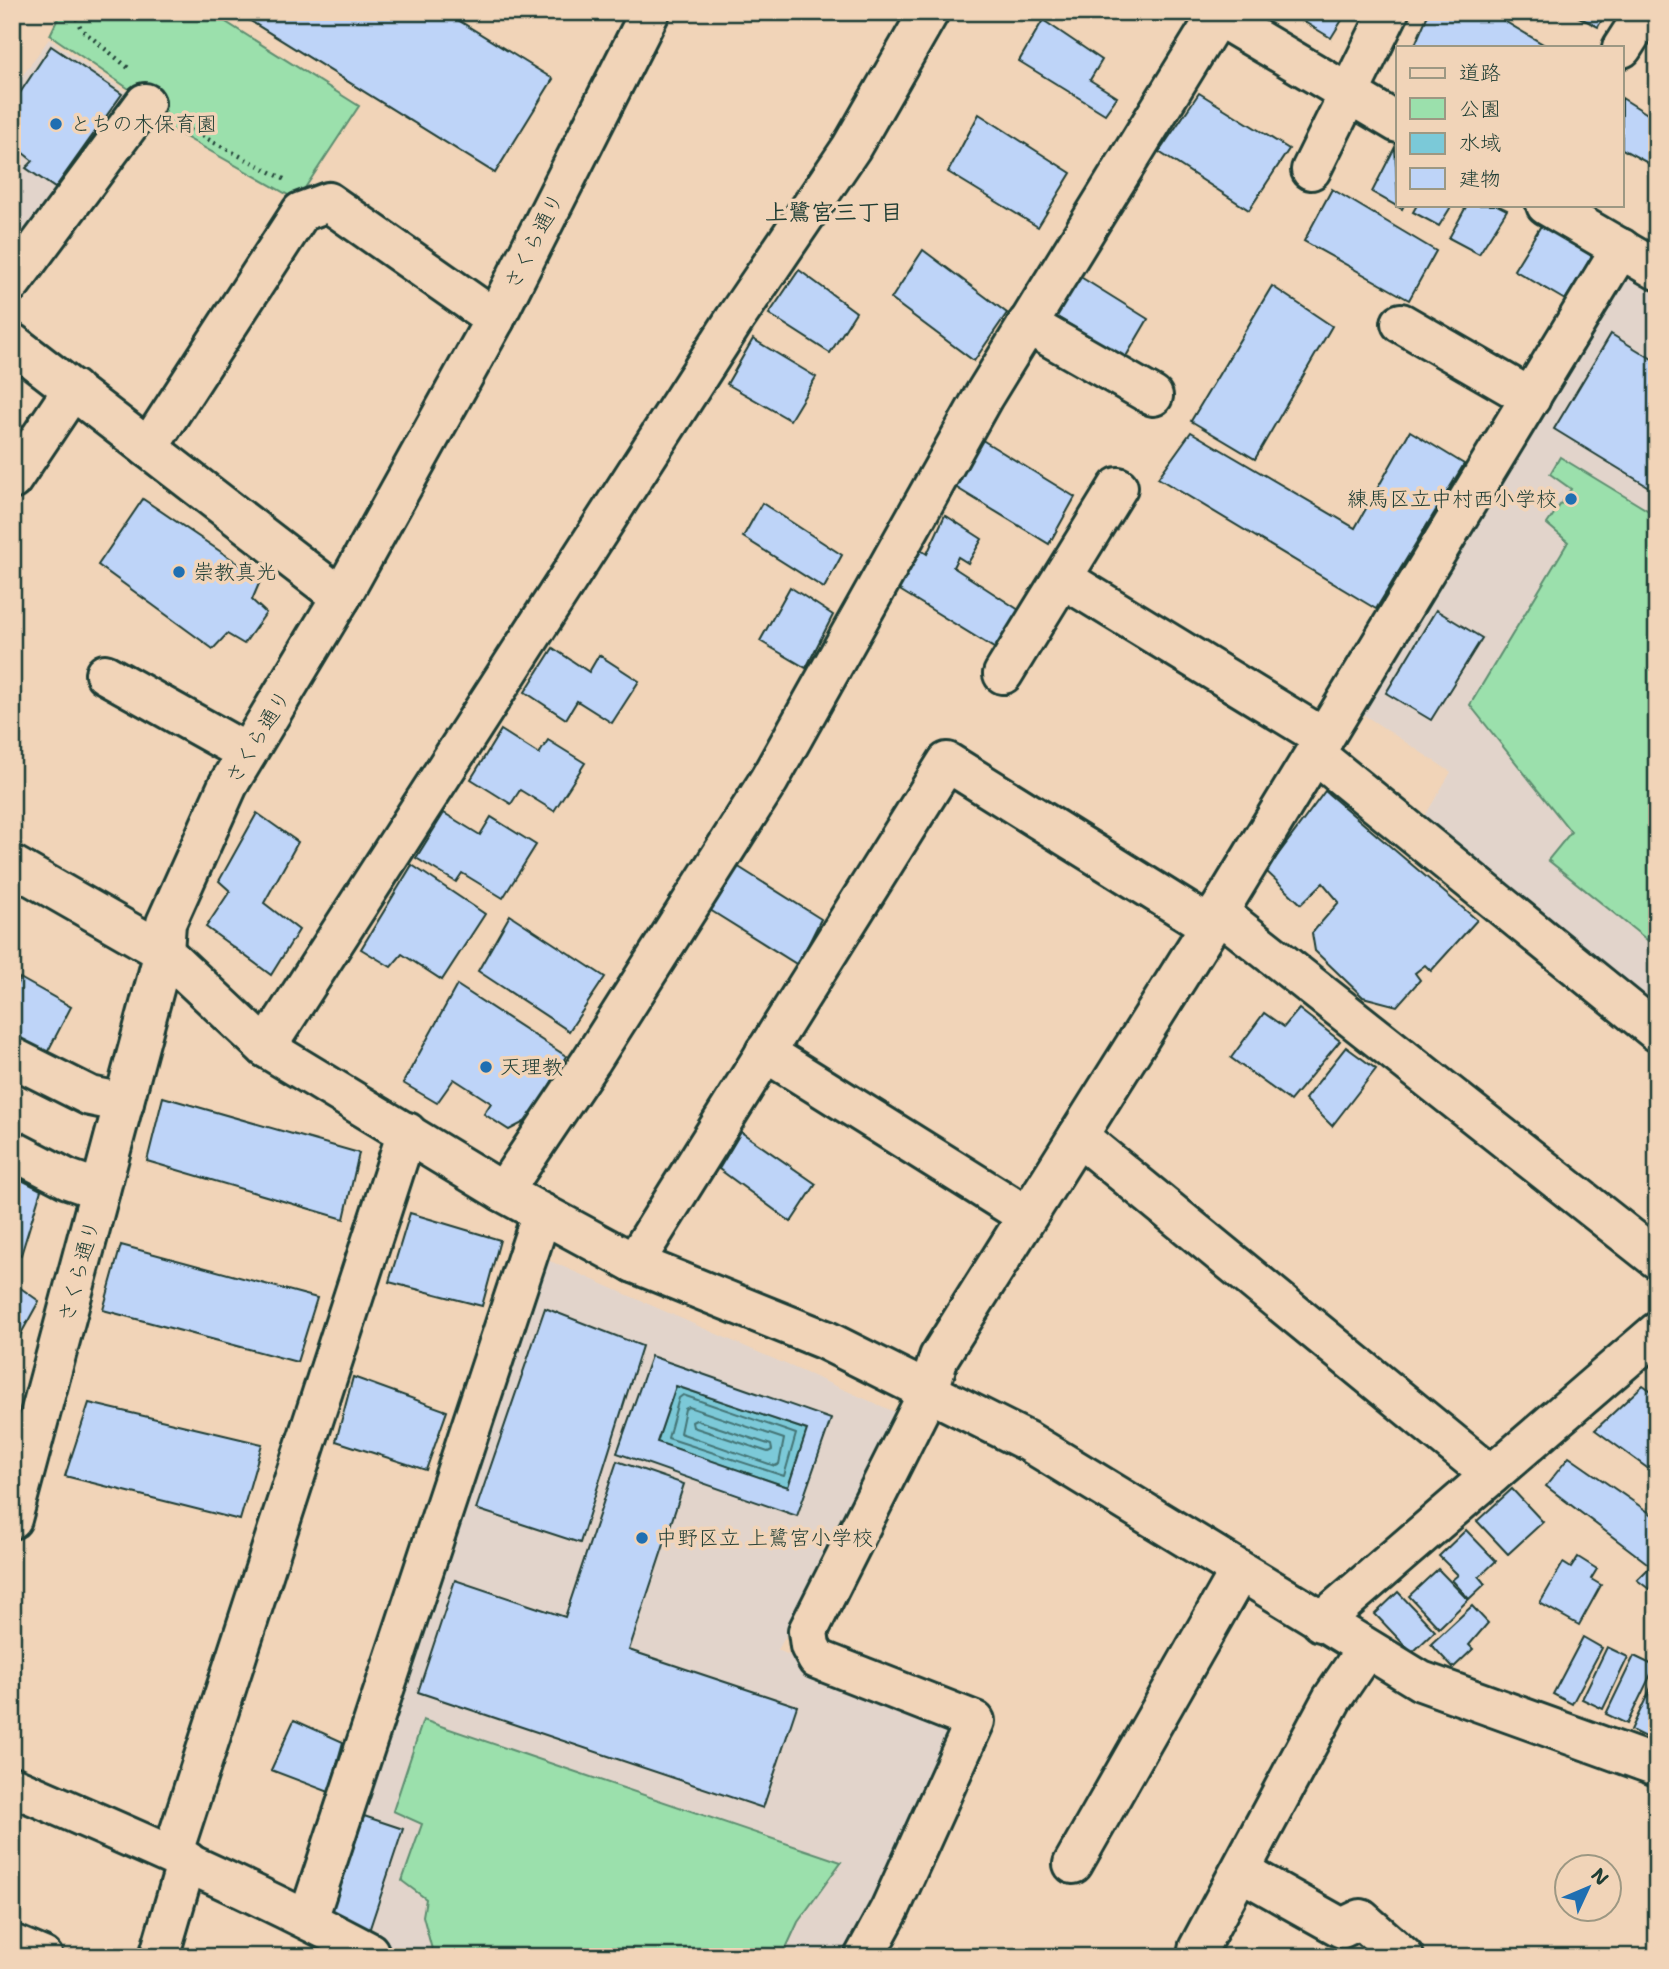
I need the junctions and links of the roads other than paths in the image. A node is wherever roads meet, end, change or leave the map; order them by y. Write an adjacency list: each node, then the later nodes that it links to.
1 (650, 12): 15 (street, さくら通り)
2 (929, 12): 35 (street)
3 (1389, 12): 7 (street)
4 (1645, 12): 6 (street)
5 (1214, 14): 7 (street); 17 (street)
6 (1623, 46)
7 (1347, 96): 9 (street); 10 (street)
8 (145, 103): 14 (street)
9 (1396, 122)
10 (1311, 170)
11 (1548, 206): 12 (street)
12 (1621, 248): 13 (street); 21 (street)
13 (1657, 270)
14 (12, 282)
15 (495, 319): 22 (street); 26 (street, さくら通り)
16 (1401, 323): 21 (street)
17 (1027, 324): 20 (street); 43 (street)
18 (12, 342): 19 (street)
19 (73, 389): 22 (street); 23 (street)
20 (1153, 396)
21 (1531, 398): 29 (street)
22 (148, 448): 26 (street)
23 (12, 480)
24 (1118, 487): 25 (street)
25 (1064, 579): 28 (street); 29 (street)
26 (341, 597): 30 (street, さくら通り)
27 (105, 674): 30 (street)
28 (1003, 674)
29 (1320, 746): 32 (street); 34 (street)
30 (247, 753): 33 (street, さくら通り)
31 (12, 865): 33 (street)
32 (1214, 919): 36 (street); 40 (street); 46 (street)
33 (164, 952): 35 (street); 38 (street, さくら通り)
34 (1657, 1032)
35 (266, 1048): 39 (street)
36 (765, 1052): 45 (street); 47 (street)
37 (12, 1057): 38 (street)
38 (124, 1103): 42 (street, さくら通り)
39 (407, 1132): 43 (street); 57 (street)
40 (1078, 1136): 45 (street); 50 (street)
41 (12, 1150): 42 (street)
42 (100, 1190): 51 (street, さくら通り)
43 (503, 1192): 44 (street)
44 (542, 1213): 47 (street); 60 (street)
45 (1027, 1216): 49 (street)
46 (1657, 1259)
47 (634, 1262): 49 (street)
48 (1651, 1346): 50 (street)
49 (929, 1391): 52 (street); 66 (street)
50 (1491, 1475): 53 (street)
51 (12, 1519)
52 (1239, 1572): 53 (street); 58 (street)
53 (1321, 1622): 54 (street)
54 (1366, 1649): 55 (street); 59 (street)
55 (1657, 1766)
56 (12, 1786): 57 (street)
57 (180, 1858): 60 (street); 64 (street)
58 (1073, 1864)
59 (1242, 1871): 62 (street); 67 (street)
60 (308, 1919): 65 (street)
61 (12, 1944): 63 (street)
62 (1198, 1950)
63 (43, 1957)
64 (159, 1957)
65 (371, 1957)
66 (864, 1957)
67 (1404, 1957)

